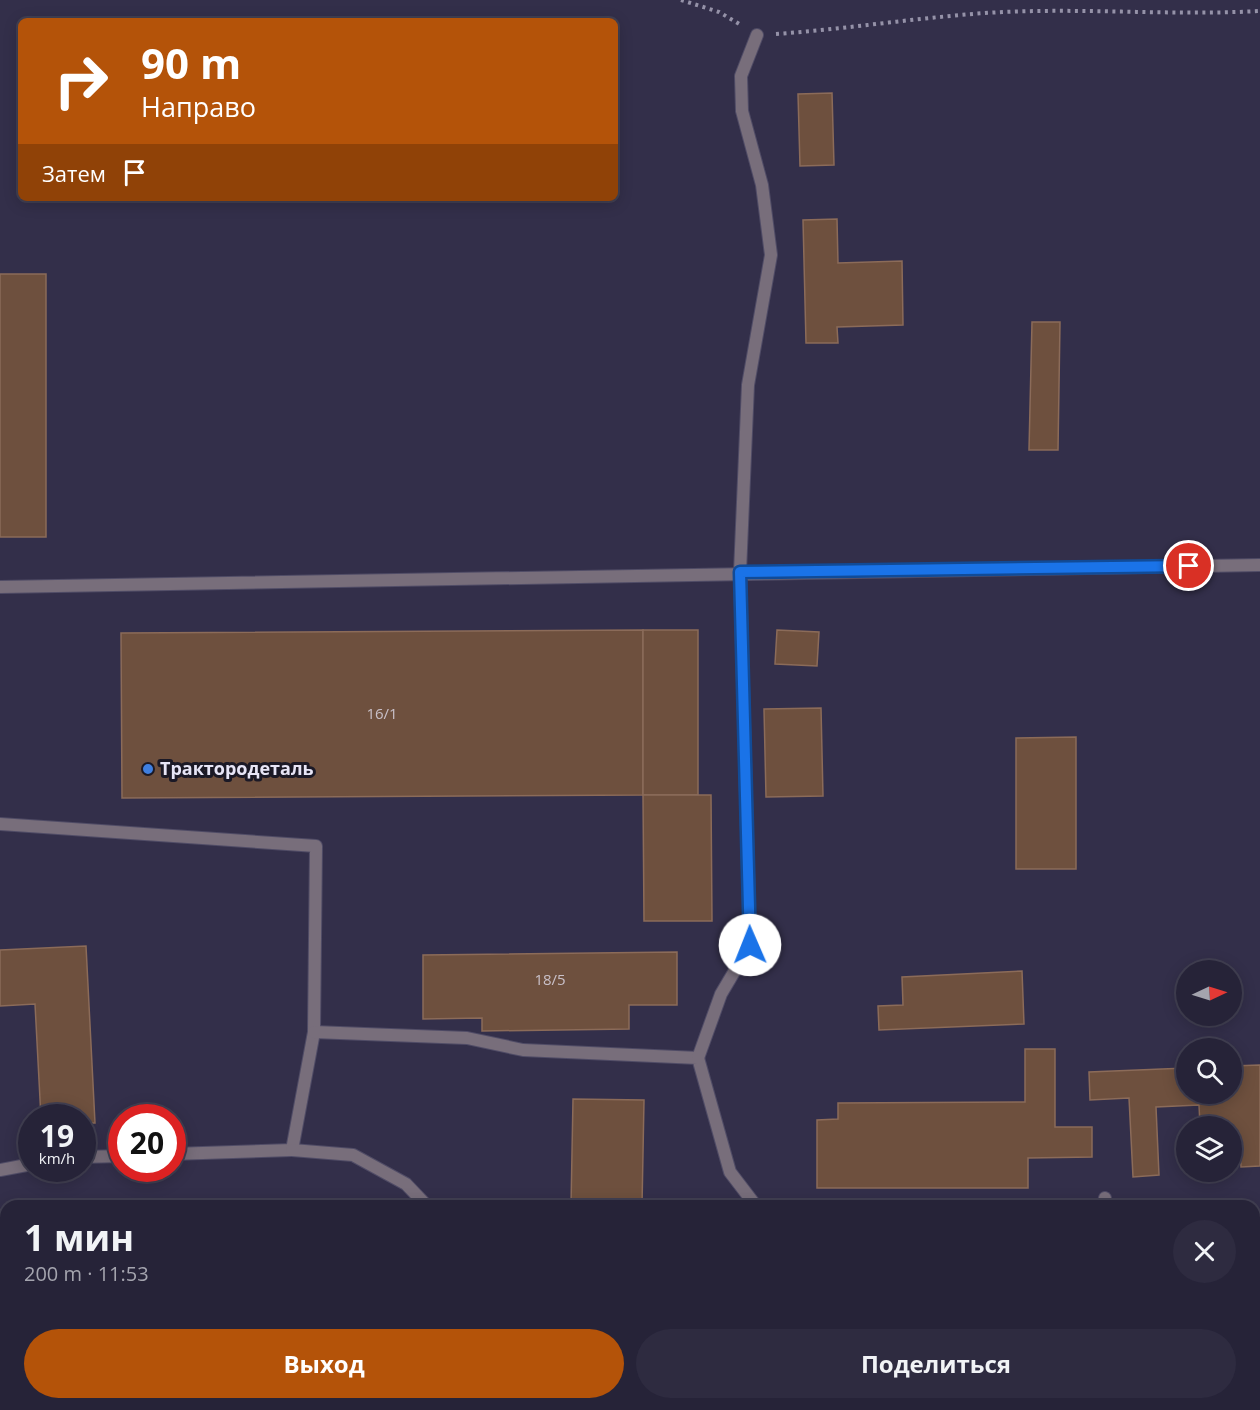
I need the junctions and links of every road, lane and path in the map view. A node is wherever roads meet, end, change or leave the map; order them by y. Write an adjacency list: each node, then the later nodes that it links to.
1 (681, 0): 3 (path)
2 (1260, 11): 3 (path)
3 (758, 35): 5 (lane)
4 (1260, 565): 5 (lane)
5 (740, 572): 6 (lane); 9 (lane)
6 (0, 587)
7 (0, 824): 8 (lane)
8 (314, 1032): 9 (lane); 10 (lane)
9 (698, 1058): 15 (lane)
10 (292, 1150): 11 (lane); 14 (lane)
11 (186, 1154)
12 (18, 1167): 13 (lane)
13 (0, 1170)
14 (421, 1200)
15 (751, 1200)

